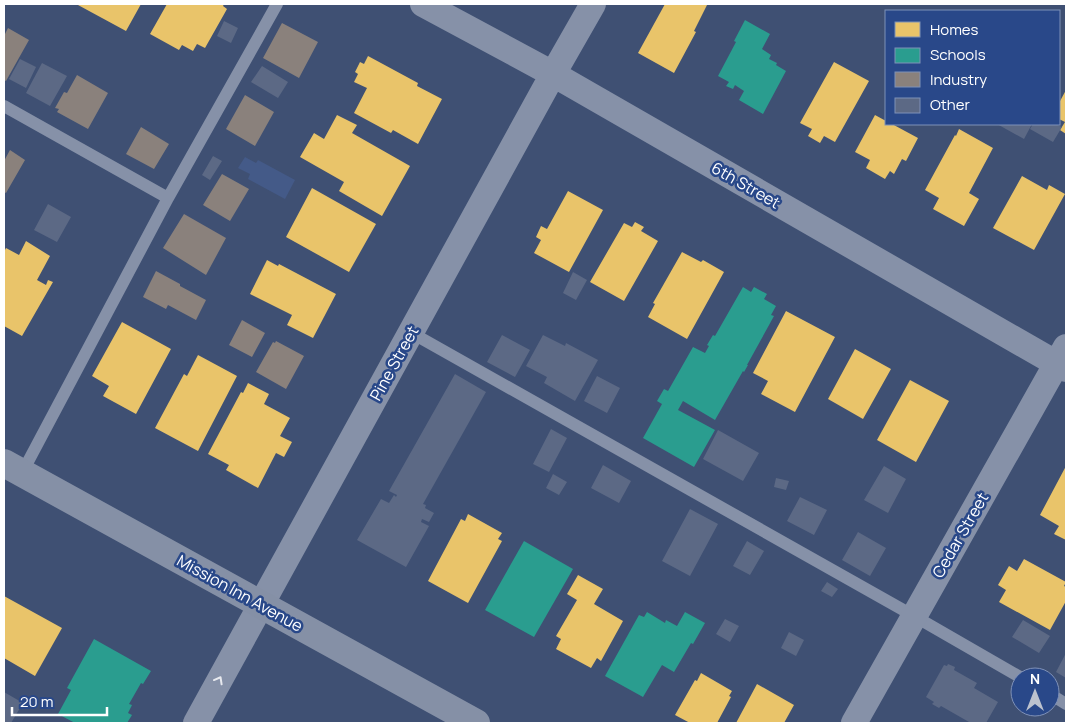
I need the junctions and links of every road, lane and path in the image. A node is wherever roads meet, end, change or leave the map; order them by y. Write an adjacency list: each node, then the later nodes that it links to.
1 (277, 4): 6 (lane)
2 (423, 4): 4 (street, 6th Street)
3 (593, 4): 4 (street, Pine Street)
4 (553, 74): 7 (street, Pine Street); 8 (street, 6th Street)
5 (4, 106): 6 (lane)
6 (168, 198): 9 (lane)
7 (410, 332): 10 (street, Pine Street); 11 (lane)
8 (1063, 360): 11 (street, Cedar Street)
9 (13, 468): 10 (main road, Mission Inn Avenue)
10 (261, 605): 13 (street, Pine Street, one-way to 10); 14 (main road, Mission Inn Avenue)
11 (914, 616): 12 (lane); 15 (street, Cedar Street)
12 (1010, 671)
13 (196, 723)
14 (476, 723)
15 (854, 723)

